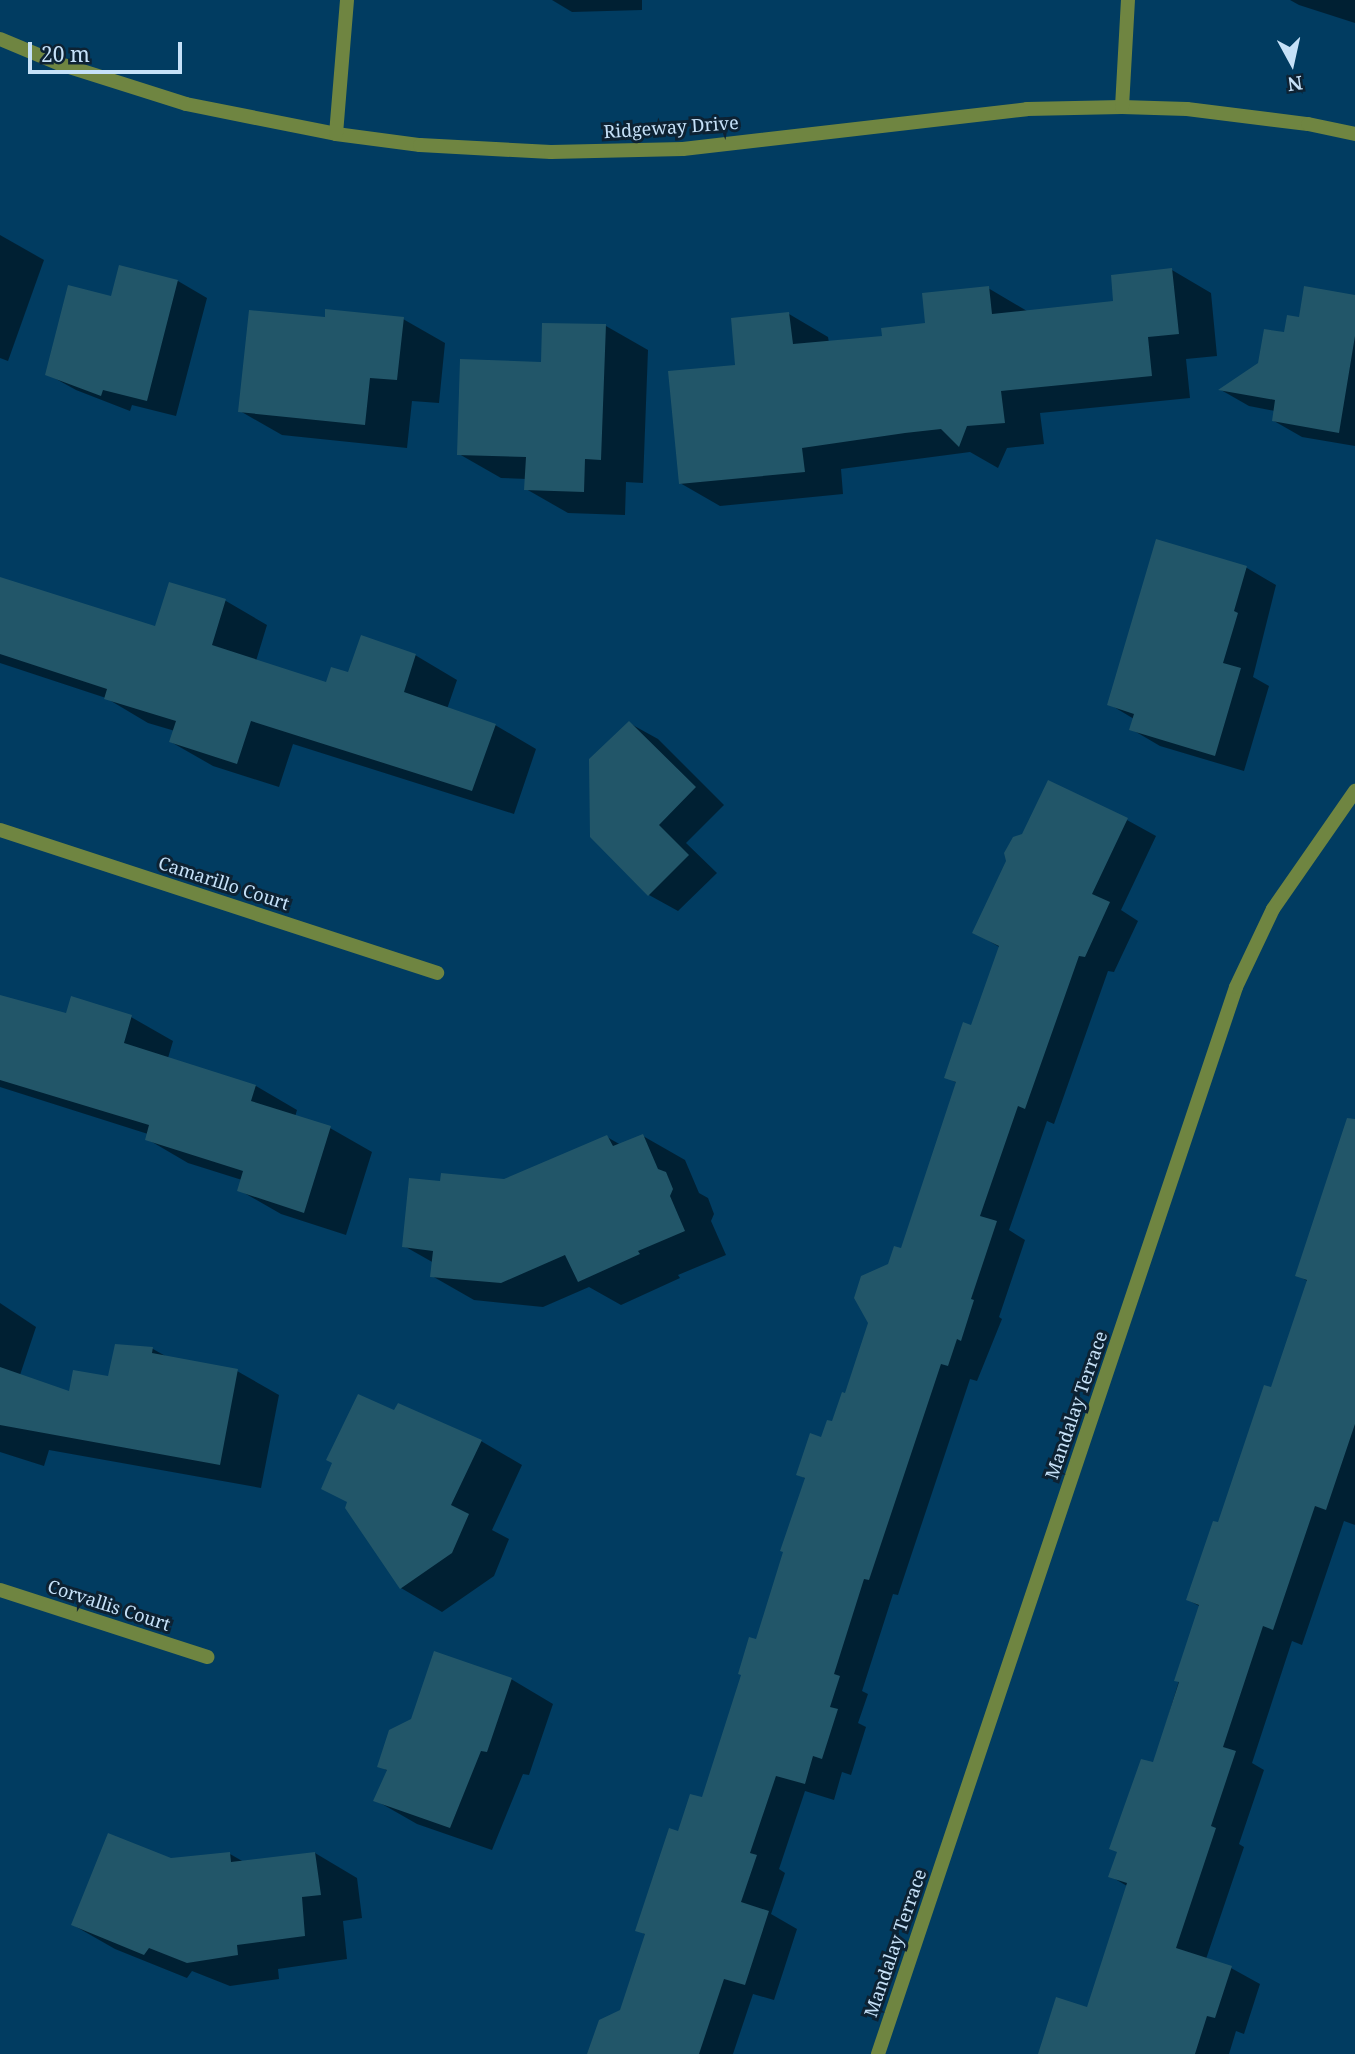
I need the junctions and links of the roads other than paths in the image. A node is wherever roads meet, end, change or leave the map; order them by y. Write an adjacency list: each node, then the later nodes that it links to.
1 (347, 0): 5 (street)
2 (1128, 0): 4 (street)
3 (0, 39): 5 (street, Ridgeway Drive)
4 (1122, 107): 5 (street, Ridgeway Drive); 6 (street, Ridgeway Drive)
5 (336, 134)
6 (1355, 134)
7 (1355, 791): 12 (street, Mandalay Terrace)
8 (0, 830): 9 (street, Camarillo Court)
9 (437, 973)
10 (0, 1590): 11 (street, Corvallis Court)
11 (207, 1657)
12 (878, 2054)

